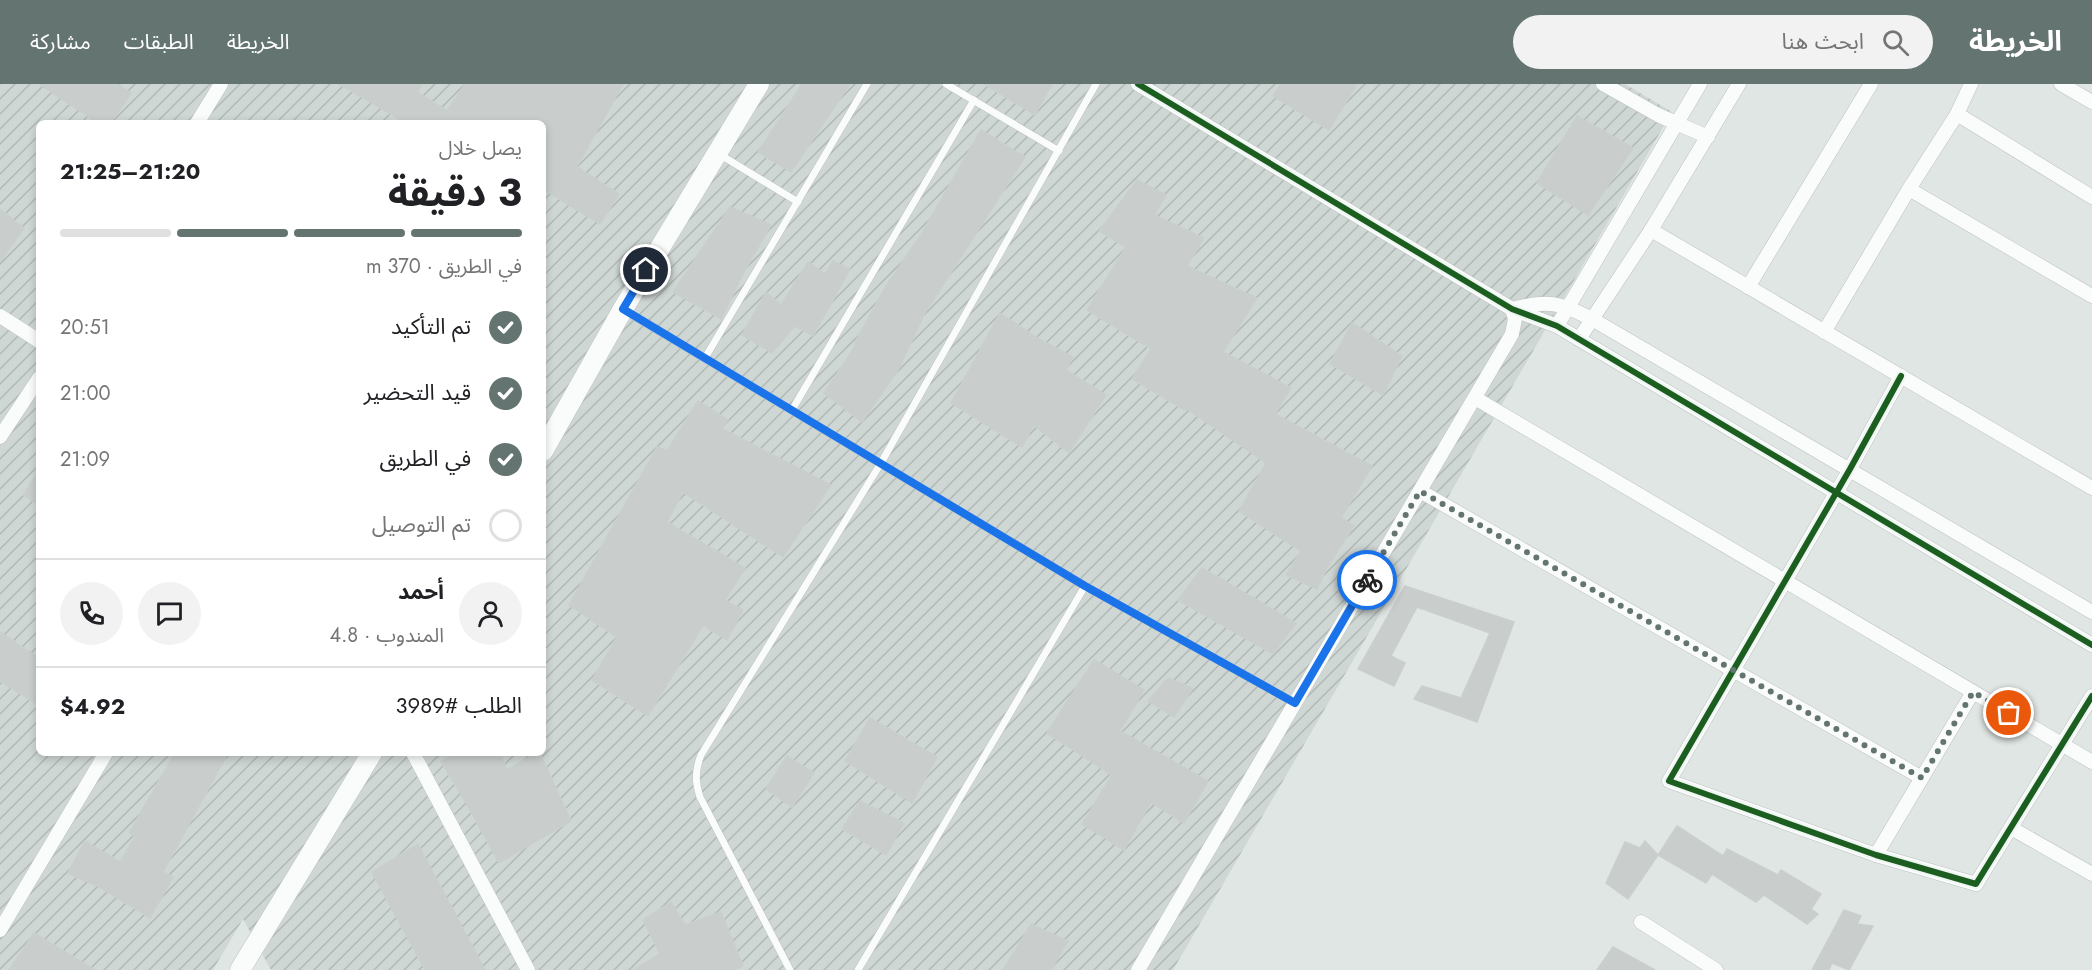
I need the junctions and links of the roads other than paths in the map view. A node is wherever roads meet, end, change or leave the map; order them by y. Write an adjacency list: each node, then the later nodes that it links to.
1 (222, 84): 16 (street)
2 (759, 84): 20 (street)
3 (867, 84): 23 (lane)
4 (946, 84): 13 (lane)
5 (1096, 84): 19 (lane)
6 (1137, 84): 29 (street)
7 (1700, 84): 17 (street)
8 (1739, 84): 18 (street)
9 (1871, 84): 25 (street)
10 (1971, 84): 15 (street)
11 (2061, 84): 14 (street)
12 (1606, 85): 17 (street)
13 (974, 100): 19 (lane); 40 (lane)
14 (2092, 102)
15 (1958, 114): 21 (street); 22 (street)
16 (199, 120)
17 (1677, 123): 18 (street); 27 (street)
18 (1708, 137): 24 (street)
19 (1059, 151): 43 (lane)
20 (717, 153): 23 (lane); 28 (street)
21 (1909, 189): 26 (street); 33 (street)
22 (2092, 198)
23 (798, 202): 36 (lane)
24 (1652, 230): 25 (street); 31 (street)
25 (1748, 287): 33 (street)
26 (2092, 296)
27 (1568, 307): 29 (street); 31 (street); 32 (street)
28 (623, 309): 36 (lane); 42 (street)
29 (1512, 309): 32 (street); 39 (street)
30 (0, 316): 34 (street)
31 (1592, 319): 35 (street); 44 (street)
32 (1557, 326): 35 (street)
33 (1824, 332): 37 (street)
34 (36, 339)
35 (1579, 339): 47 (street)
36 (705, 358): 40 (lane)
37 (1901, 376): 44 (street); 45 (street)
38 (36, 383): 41 (street)
39 (1474, 398): 46 (street); 48 (street)
40 (792, 410): 43 (lane)
41 (0, 437)
42 (546, 446)
43 (881, 462): 49 (lane); 70 (lane)
44 (1850, 469): 47 (street); 50 (street)
45 (2092, 488)
46 (1420, 491): 52 (street); 55 (street)
47 (1836, 491): 48 (street); 51 (street)
48 (1785, 581): 52 (street); 53 (street)
49 (1085, 586): 55 (lane); 71 (lane)
50 (2092, 612)
51 (2092, 645)
52 (1732, 669): 61 (street); 63 (street)
53 (1973, 692): 56 (street); 61 (street)
54 (2092, 696): 56 (street)
55 (1295, 703): 72 (street)
56 (2063, 745): 60 (street); 62 (street)
57 (104, 756): 66 (street)
58 (370, 756): 67 (street)
59 (415, 756): 69 (street)
60 (2092, 762)
61 (1922, 778): 63 (street)
62 (2011, 828): 63 (street); 64 (street)
63 (1876, 855)
64 (2092, 873)
65 (1641, 921): 68 (street)
66 (0, 930)
67 (250, 965)
68 (1697, 965): 73 (street)
69 (528, 970)
70 (790, 970)
71 (858, 970)
72 (1138, 970)
73 (1716, 970)

